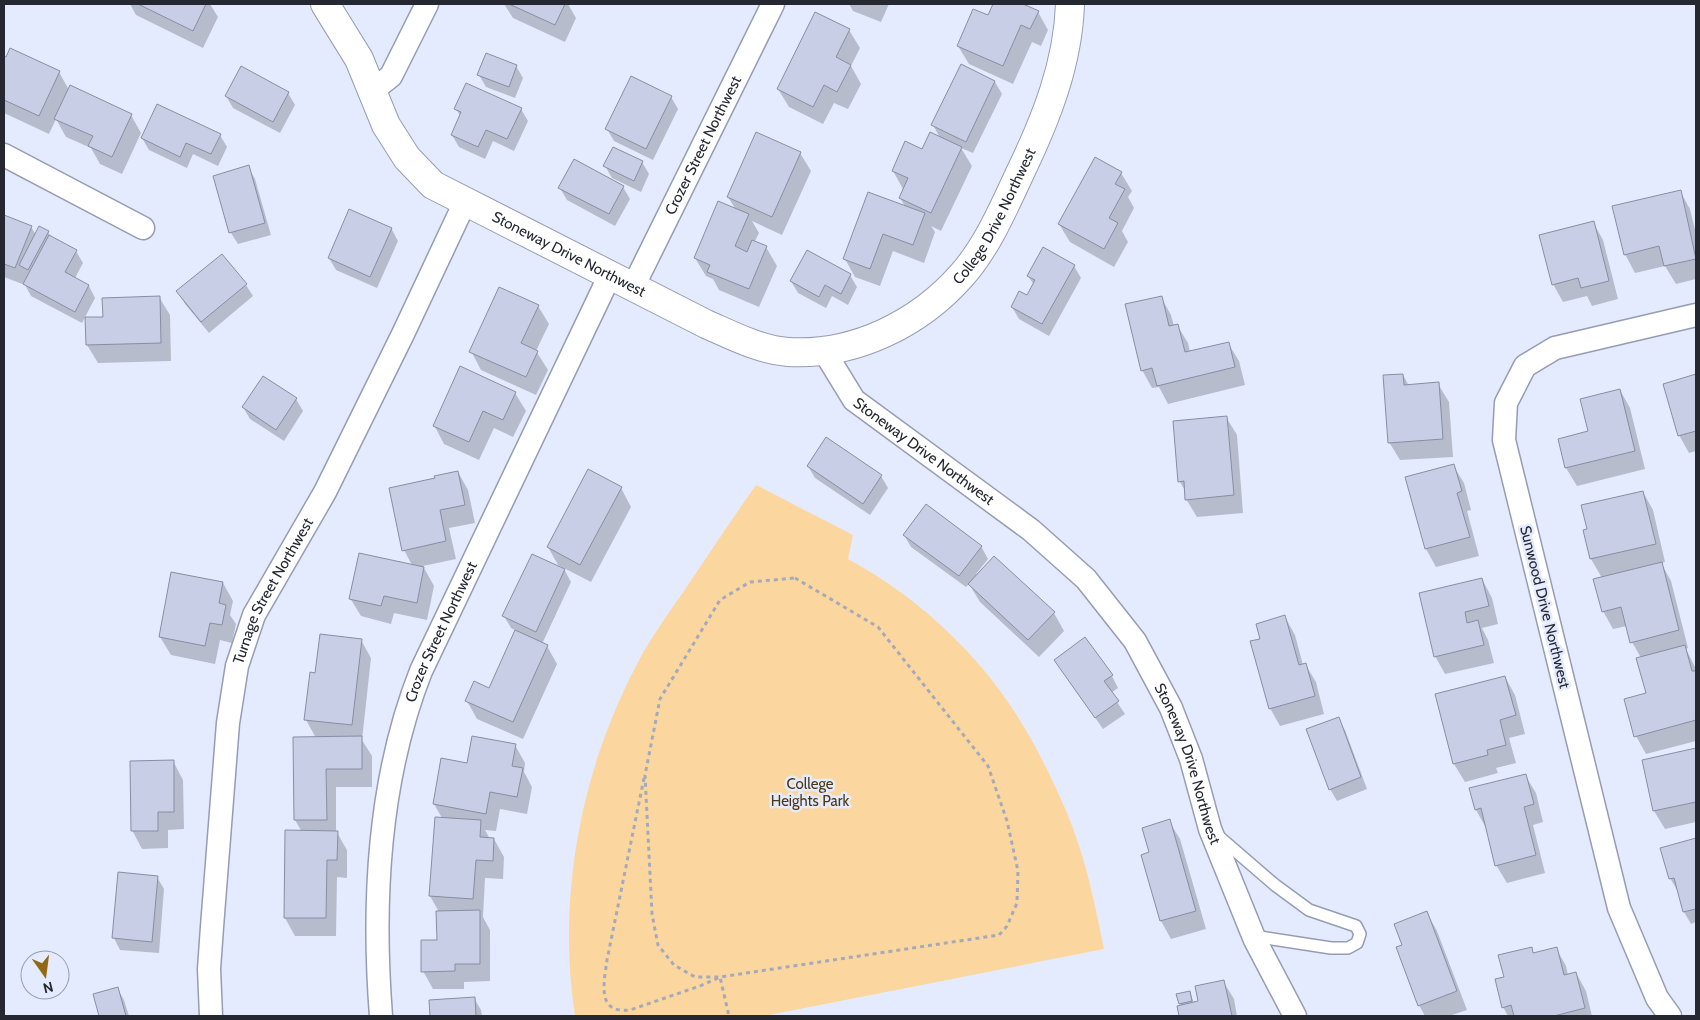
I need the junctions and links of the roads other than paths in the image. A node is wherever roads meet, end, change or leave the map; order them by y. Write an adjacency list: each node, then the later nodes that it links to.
1 (325, 4): 5 (street, Stoneway Drive Northwest)
2 (427, 4): 5 (street)
3 (773, 4): 9 (street, Crozer Street Northwest)
4 (1070, 4): 11 (street, College Drive Northwest)
5 (372, 90): 7 (street, Stoneway Drive Northwest)
6 (4, 155): 8 (street)
7 (465, 202): 9 (street, Stoneway Drive Northwest); 14 (street, Turnage Street Northwest)
8 (143, 228)
9 (621, 281): 11 (street, Stoneway Drive Northwest); 15 (street, Crozer Street Northwest)
10 (1696, 315): 17 (street, Sunwood Drive Northwest)
11 (824, 351): 12 (street, Stoneway Drive Northwest)
12 (1210, 829): 13 (street, Stoneway Drive Northwest); 13 (lane)
13 (1253, 936): 16 (street, Stoneway Drive Northwest)
14 (212, 1016)
15 (381, 1016)
16 (1295, 1016)
17 (1670, 1016)

